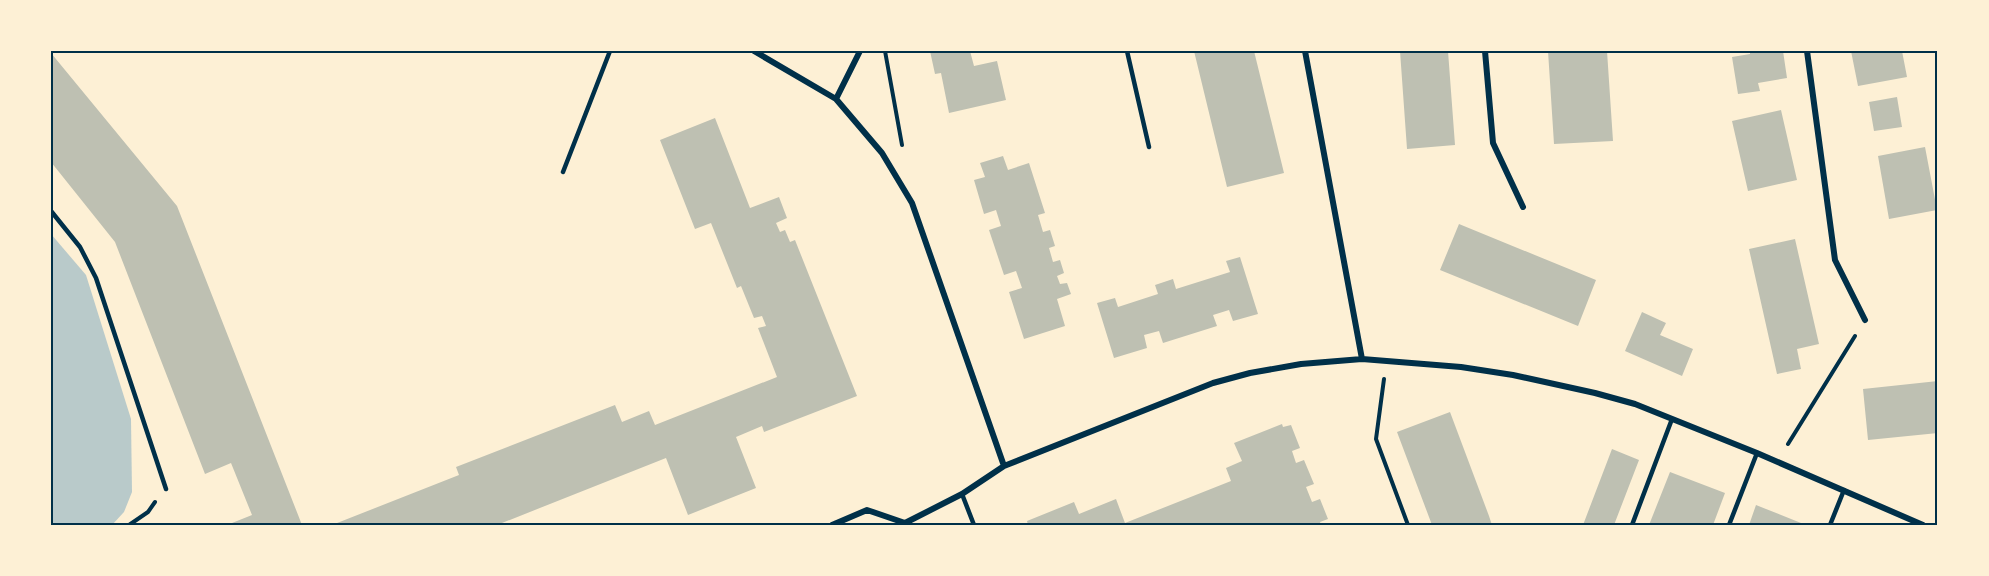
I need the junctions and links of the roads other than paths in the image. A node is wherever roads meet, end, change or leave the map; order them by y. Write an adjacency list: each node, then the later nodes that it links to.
1 (610, 51): 10 (lane)
2 (754, 51): 8 (street)
3 (860, 51): 8 (street)
4 (1127, 51): 9 (lane)
5 (1305, 51): 14 (street)
6 (1485, 51): 11 (street)
7 (1807, 51): 13 (street)
8 (836, 99): 17 (street)
9 (1149, 147)
10 (563, 172)
11 (1523, 207)
12 (51, 210): 18 (lane)
13 (1865, 320)
14 (1362, 359): 15 (street); 17 (street)
15 (1672, 418): 16 (street); 23 (lane)
16 (1757, 453): 19 (street); 24 (lane)
17 (1004, 466): 20 (street)
18 (166, 489)
19 (1844, 490): 25 (lane); 26 (street)
20 (962, 494): 21 (street); 22 (lane)
21 (832, 525)
22 (975, 525)
23 (1632, 525)
24 (1729, 525)
25 (1830, 525)
26 (1923, 525)

